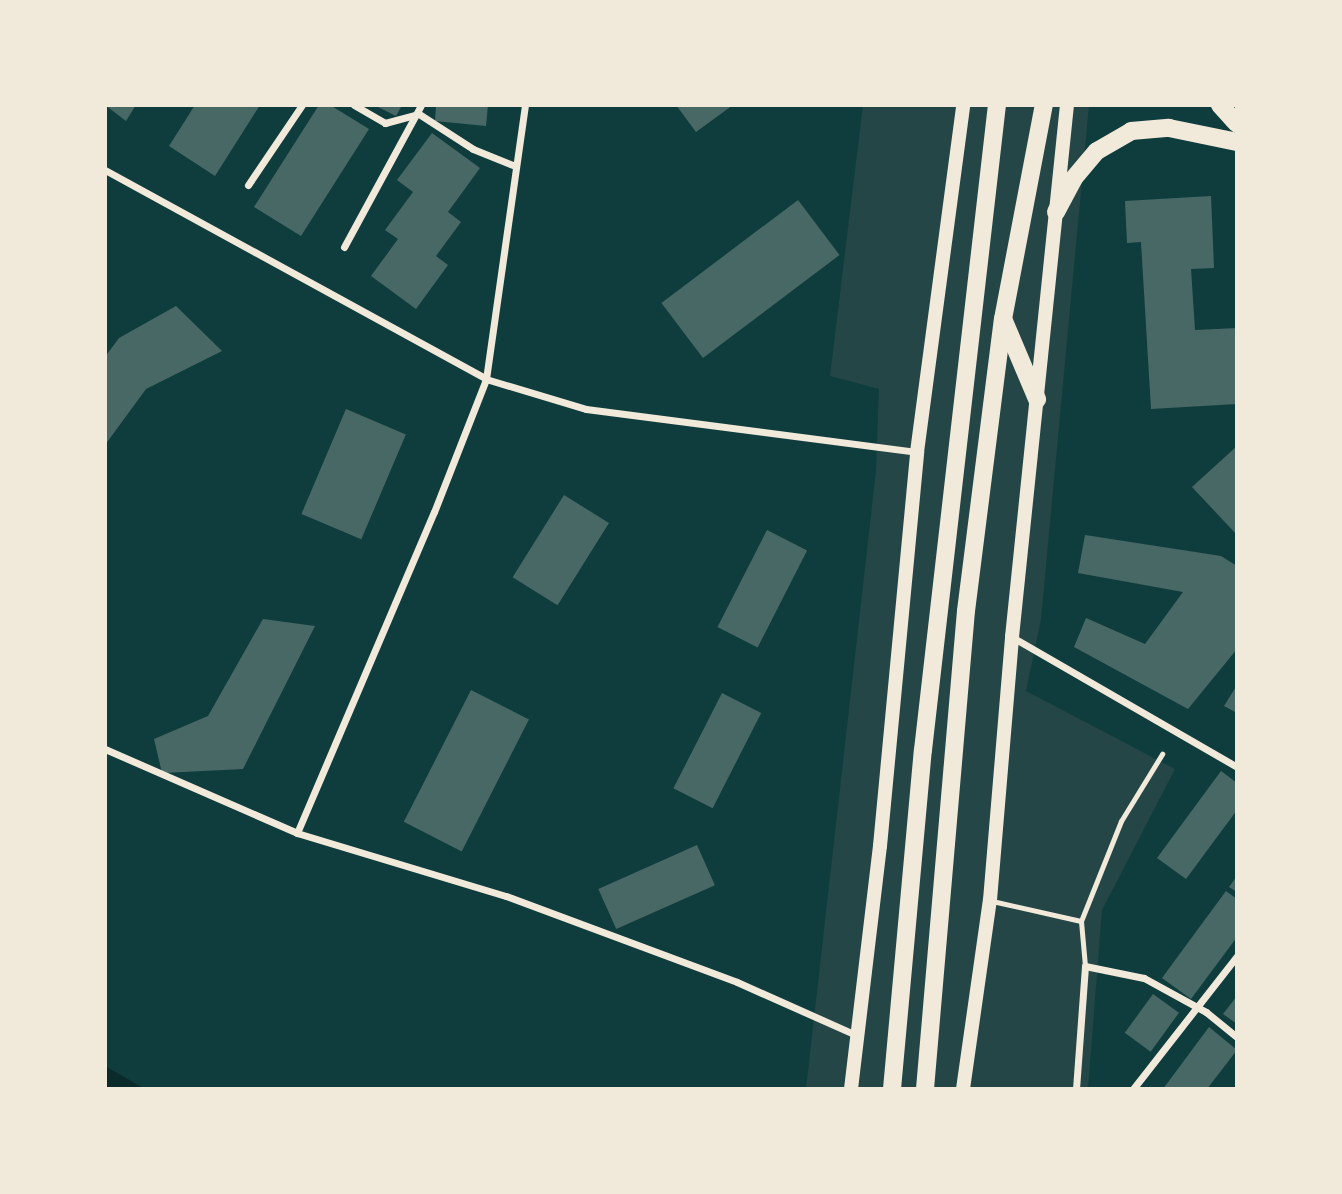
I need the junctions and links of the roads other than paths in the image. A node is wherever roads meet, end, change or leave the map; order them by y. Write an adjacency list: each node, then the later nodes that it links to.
1 (302, 105): 15 (street)
2 (354, 105): 10 (street)
3 (421, 105): 10 (street)
4 (526, 105): 13 (street)
5 (963, 105): 21 (main road)
6 (997, 105): 35 (main road)
7 (1044, 105): 18 (main road)
8 (1067, 105): 16 (main road)
9 (1220, 105): 11 (main road)
10 (419, 114): 13 (street); 17 (street)
11 (1237, 124)
12 (1237, 142): 16 (main road)
13 (515, 166): 19 (street)
14 (105, 170): 19 (street)
15 (248, 186)
16 (1056, 212): 20 (main road)
17 (344, 247)
18 (1003, 319): 20 (main road); 36 (main road)
19 (486, 379): 21 (street); 26 (street)
20 (1037, 399): 22 (main road)
21 (917, 452): 32 (main road)
22 (1012, 637): 25 (street); 27 (main road)
23 (105, 749): 26 (street)
24 (1162, 754): 28 (lane)
25 (1237, 767)
26 (297, 833): 32 (street)
27 (990, 900): 28 (lane); 37 (main road)
28 (1081, 921): 30 (lane)
29 (1237, 956): 31 (street)
30 (1084, 966): 31 (street); 38 (street)
31 (1197, 1007): 33 (street); 39 (street)
32 (856, 1035): 34 (main road)
33 (1237, 1037)
34 (851, 1089)
35 (892, 1089)
36 (925, 1089)
37 (963, 1089)
38 (1076, 1089)
39 (1133, 1089)

